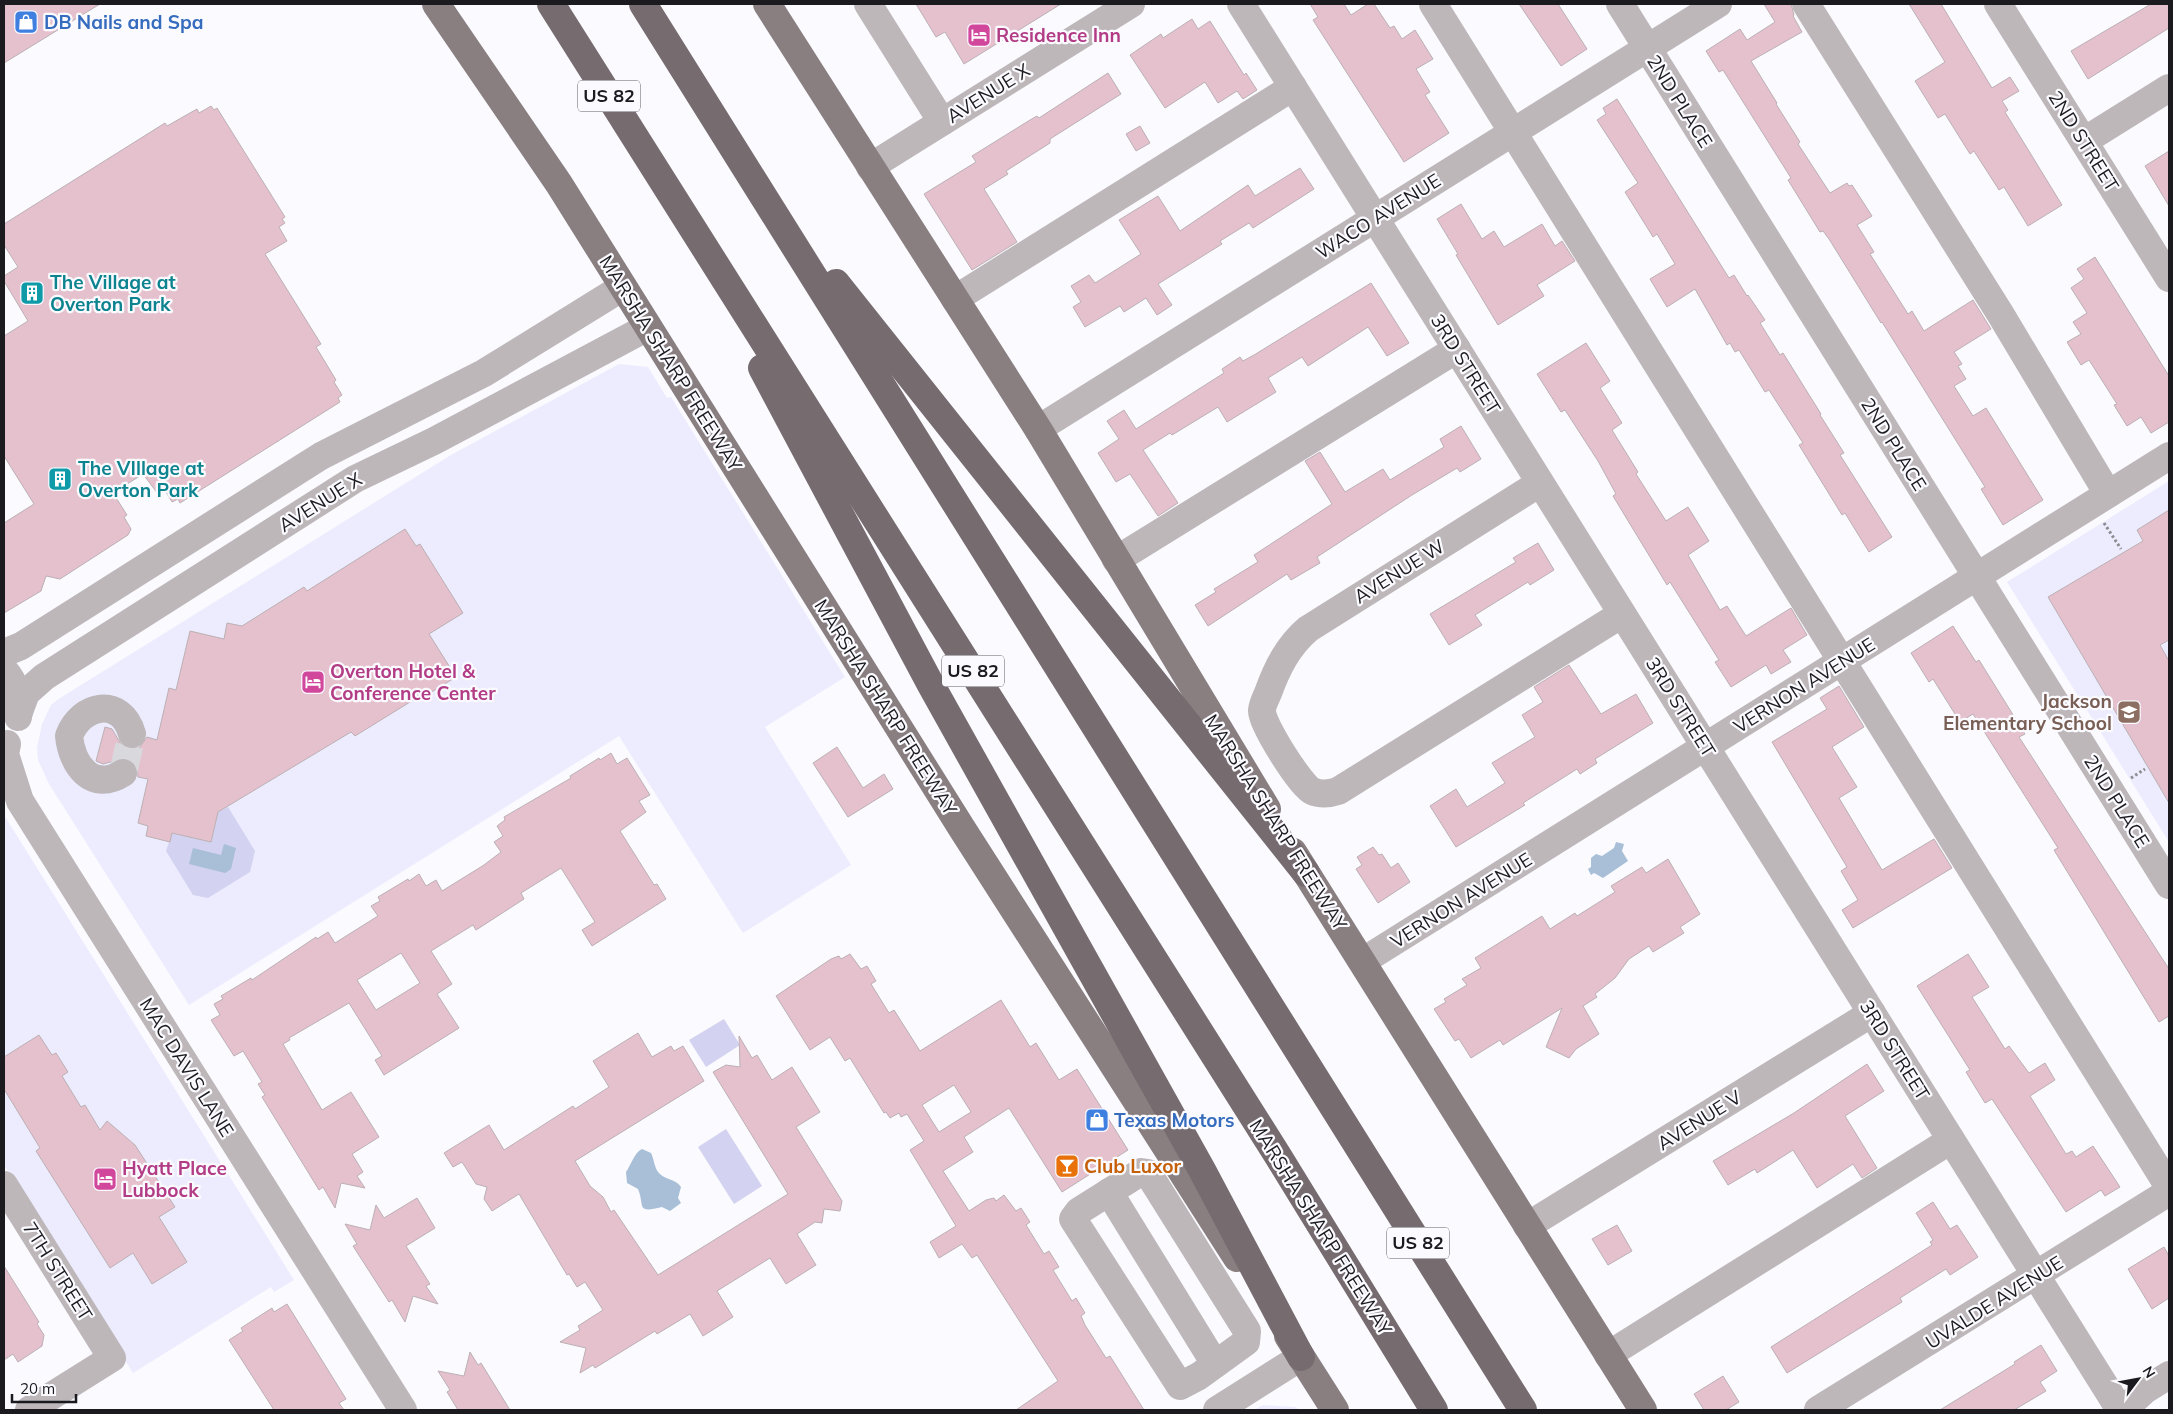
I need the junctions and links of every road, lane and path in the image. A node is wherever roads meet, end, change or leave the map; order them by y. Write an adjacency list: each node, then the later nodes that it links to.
1 (436, 4): 24 (main road, MARSHA SHARP FREEWAY)
2 (551, 4): 21 (highway, MARSHA SHARP FREEWAY / US 82)
3 (643, 4): 20 (highway, US 82)
4 (767, 4): 19 (main road, MARSHA SHARP FREEWAY)
5 (868, 4): 16 (street)
6 (1132, 4): 16 (street, AVENUE X)
7 (1241, 4): 14 (street, 3RD STREET)
8 (1433, 4): 17 (street)
9 (1620, 4): 13 (street, 2ND PLACE)
10 (1718, 4): 13 (street, WACO AVENUE)
11 (1806, 4): 31 (street)
12 (2003, 5): 18 (street, 2ND STREET)
13 (1647, 48): 17 (street, WACO AVENUE); 34 (street, 2ND PLACE)
14 (1293, 87): 22 (street, 3RD STREET); 25 (street)
15 (2169, 88): 18 (street)
16 (942, 122): 19 (street, AVENUE X)
17 (1513, 132): 22 (street, WACO AVENUE); 37 (street)
18 (2084, 141): 23 (street, 2ND STREET)
19 (870, 167): 25 (main road, MARSHA SHARP FREEWAY)
20 (749, 174): 45 (highway); 67 (highway, US 82)
21 (666, 188): 59 (highway); 66 (highway, MARSHA SHARP FREEWAY / US 82)
22 (1375, 218): 27 (street, 3RD STREET); 28 (street, WACO AVENUE)
23 (2169, 276)
24 (623, 287): 26 (main road, MARSHA SHARP FREEWAY); 36 (street, AVENUE X)
25 (954, 299): 28 (main road, MARSHA SHARP FREEWAY)
26 (648, 327): 39 (street, AVENUE X); 55 (main road, MARSHA SHARP FREEWAY)
27 (1457, 349): 30 (street, 3RD STREET); 33 (street)
28 (1038, 429): 33 (main road, MARSHA SHARP FREEWAY)
29 (2169, 456): 31 (street, VERNON AVENUE)
30 (1540, 483): 35 (street, 3RD STREET); 35 (street, AVENUE W)
31 (2102, 498): 32 (path); 34 (street, VERNON AVENUE)
32 (2121, 549)
33 (1116, 560): 45 (main road, MARSHA SHARP FREEWAY)
34 (1977, 576): 37 (street, VERNON AVENUE); 46 (street, 2ND PLACE)
35 (1622, 614): 42 (street, 3RD STREET)
36 (4, 653)
37 (1844, 660): 42 (street, VERNON AVENUE); 51 (street)
38 (4, 670): 39 (street)
39 (19, 712): 41 (street, AVENUE X)
40 (132, 734): 43 (street)
41 (5, 746): 44 (street, MAC DAVIS LANE)
42 (1706, 747): 47 (street, VERNON AVENUE); 48 (street, 3RD STREET)
43 (123, 773)
44 (12, 794): 64 (street, MAC DAVIS LANE)
45 (1306, 873): 47 (main road, MARSHA SHARP FREEWAY)
46 (2169, 885)
47 (1363, 962): 54 (main road, MARSHA SHARP FREEWAY)
48 (1872, 1013): 49 (street, 3RD STREET); 54 (street, AVENUE V)
49 (1951, 1140): 57 (street, 3RD STREET); 58 (street)
50 (4, 1185): 63 (street, 7TH STREET)
51 (2169, 1187)
52 (1108, 1192): 56 (street); 60 (street); 60 (street)
53 (2169, 1192): 57 (street, UVALDE AVENUE)
54 (1527, 1226): 58 (main road, MARSHA SHARP FREEWAY)
55 (1238, 1260): 56 (street); 59 (main road, MARSHA SHARP FREEWAY)
56 (1212, 1276): 60 (street)
57 (2036, 1276): 69 (street, UVALDE AVENUE); 70 (street, 3RD STREET)
58 (1608, 1355): 68 (main road, MARSHA SHARP FREEWAY)
59 (1301, 1357): 62 (street); 65 (main road, MARSHA SHARP FREEWAY)
60 (1198, 1375): 62 (street)
61 (2169, 1375): 70 (street)
62 (1218, 1409)
63 (29, 1410)
64 (403, 1410)
65 (1334, 1410)
66 (1434, 1410)
67 (1523, 1410)
68 (1643, 1410)
69 (1818, 1410)
70 (2122, 1410)

